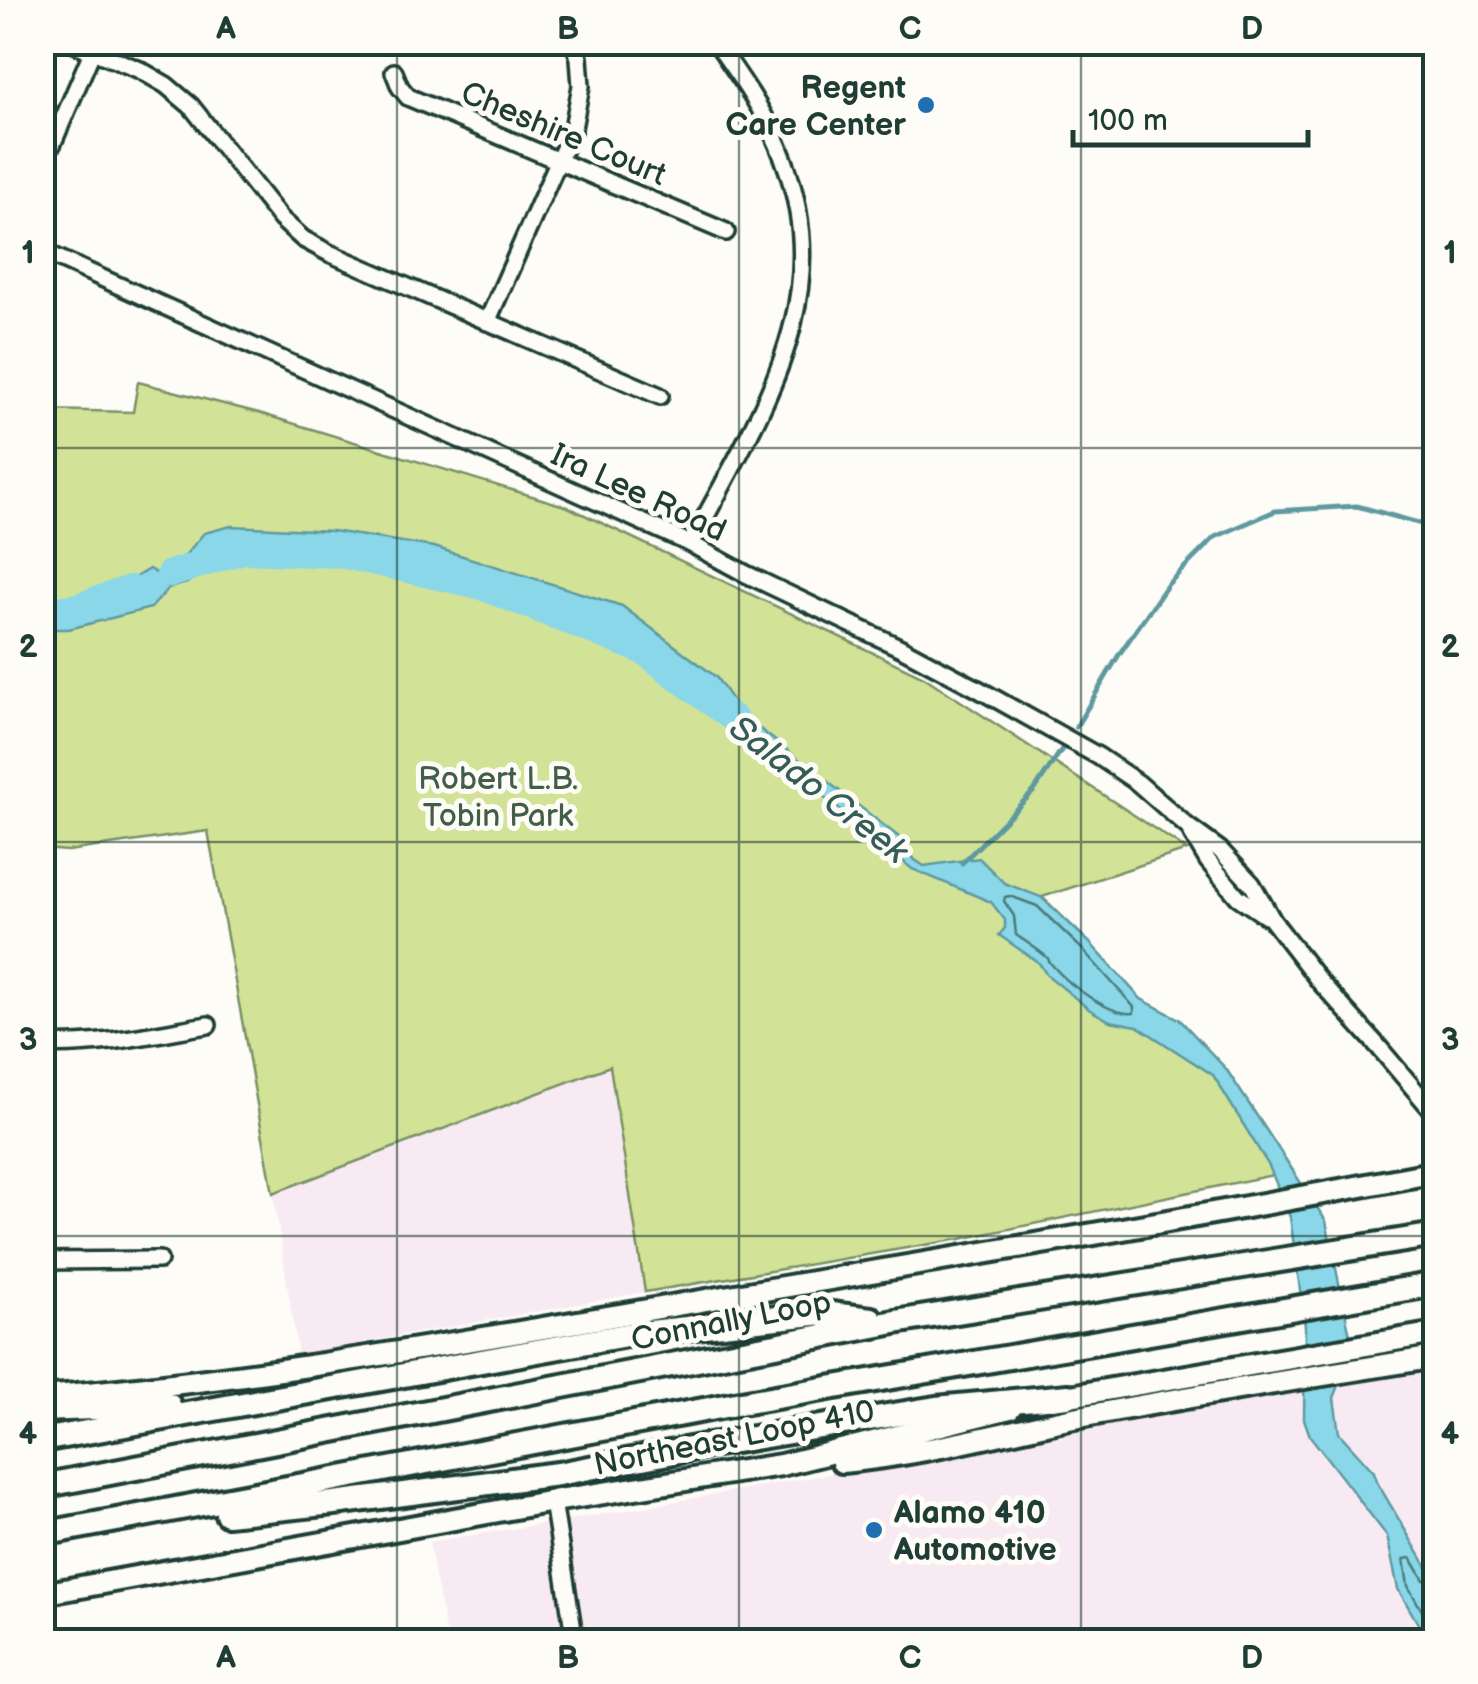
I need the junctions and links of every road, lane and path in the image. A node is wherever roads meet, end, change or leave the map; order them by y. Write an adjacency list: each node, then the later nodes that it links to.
1 (70, 42): 4 (street)
2 (574, 42): 7 (street)
3 (716, 42): 12 (street)
4 (92, 52): 6 (street); 10 (street)
5 (394, 72): 7 (street, Cheshire Court)
6 (52, 146)
7 (559, 160): 8 (street, Cheshire Court); 10 (street)
8 (726, 232)
9 (42, 251): 12 (street, Ira Lee Road)
10 (487, 322): 11 (street)
11 (660, 396)
12 (691, 544): 15 (street, Ira Lee Road)
13 (208, 1025): 14 (street)
14 (42, 1044)
15 (1436, 1114)
16 (1436, 1172): 26 (main road)
17 (1436, 1235): 21 (highway, Connally Loop)
18 (42, 1260): 19 (street)
19 (159, 1260)
20 (1436, 1284): 32 (highway)
21 (894, 1322): 24 (highway); 30 (highway, Connally Loop)
22 (1436, 1333): 25 (main road, Northeast Loop 410)
23 (1436, 1357): 29 (main road)
24 (332, 1389): 27 (highway); 28 (highway)
25 (1068, 1396): 29 (main road, Northeast Loop 410); 32 (highway)
26 (42, 1397)
27 (42, 1410)
28 (42, 1440)
29 (734, 1472): 31 (main road, Northeast Loop 410)
30 (42, 1486)
31 (553, 1501): 34 (main road, Northeast Loop 410); 35 (street)
32 (124, 1520): 33 (highway)
33 (42, 1534)
34 (42, 1594)
35 (576, 1642)

